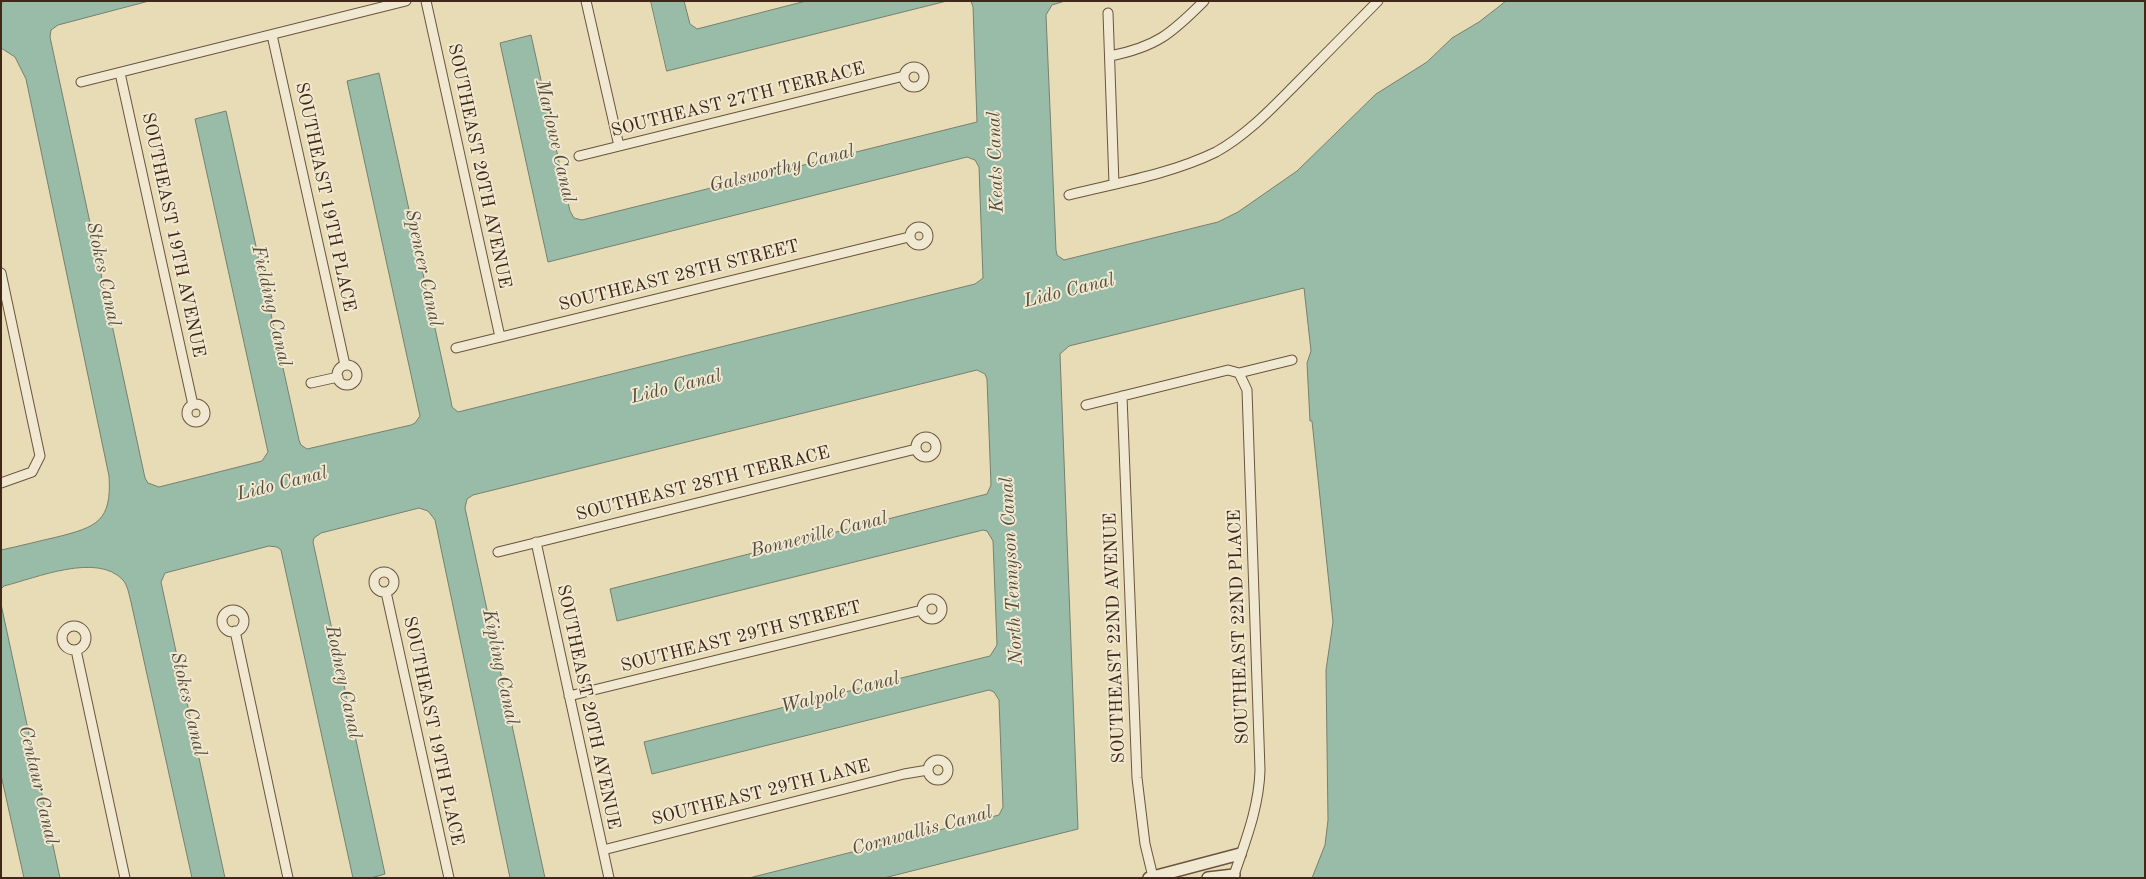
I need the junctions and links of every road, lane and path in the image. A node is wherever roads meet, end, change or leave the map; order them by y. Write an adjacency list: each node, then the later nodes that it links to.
1 (406, 1): 7 (street)
2 (426, 1): 18 (street, SOUTHEAST 20TH AVENUE)
3 (586, 1): 12 (street)
4 (1204, 1): 8 (street)
5 (1378, 1): 14 (street)
6 (1108, 13): 8 (street)
7 (272, 35): 9 (street); 21 (street, SOUTHEAST 19TH PLACE)
8 (1110, 56): 14 (street)
9 (120, 73): 11 (street); 26 (street, SOUTHEAST 19TH AVENUE)
10 (904, 76): 12 (street, SOUTHEAST 27TH TERRACE)
11 (81, 82)
12 (619, 146): 13 (street, SOUTHEAST 27TH TERRACE)
13 (580, 156)
14 (1114, 184): 15 (street)
15 (1069, 195)
16 (909, 237): 18 (street, SOUTHEAST 28TH STREET)
17 (1, 273): 29 (street)
18 (500, 337): 19 (street, SOUTHEAST 28TH STREET)
19 (456, 348)
20 (1292, 360): 22 (street)
21 (345, 365): 23 (street); 23 (street, SOUTHEAST 19TH PLACE)
22 (1239, 373): 25 (street); 39 (street, SOUTHEAST 22ND PLACE)
23 (338, 377): 24 (street)
24 (311, 383)
25 (1122, 396): 27 (street); 41 (street, SOUTHEAST 22ND AVENUE)
26 (193, 405)
27 (1086, 405)
28 (916, 449): 30 (street, SOUTHEAST 28TH TERRACE)
29 (1, 483)
30 (536, 542): 31 (street, SOUTHEAST 28TH TERRACE); 36 (street, SOUTHEAST 20TH AVENUE)
31 (498, 552)
32 (386, 592): 44 (street, SOUTHEAST 19TH PLACE)
33 (922, 610): 36 (street, SOUTHEAST 29TH STREET)
34 (235, 631): 43 (street)
35 (76, 650): 42 (street)
36 (569, 696): 38 (street, SOUTHEAST 20TH AVENUE)
37 (928, 770): 38 (street, SOUTHEAST 29TH LANE)
38 (602, 850): 45 (street, SOUTHEAST 20TH AVENUE)
39 (1240, 854): 40 (street, SOUTHEAST 22ND PLACE); 41 (street)
40 (1234, 876): 46 (street)
41 (1151, 877)
42 (125, 878)
43 (288, 878)
44 (449, 878)
45 (609, 878)
46 (1208, 878)

